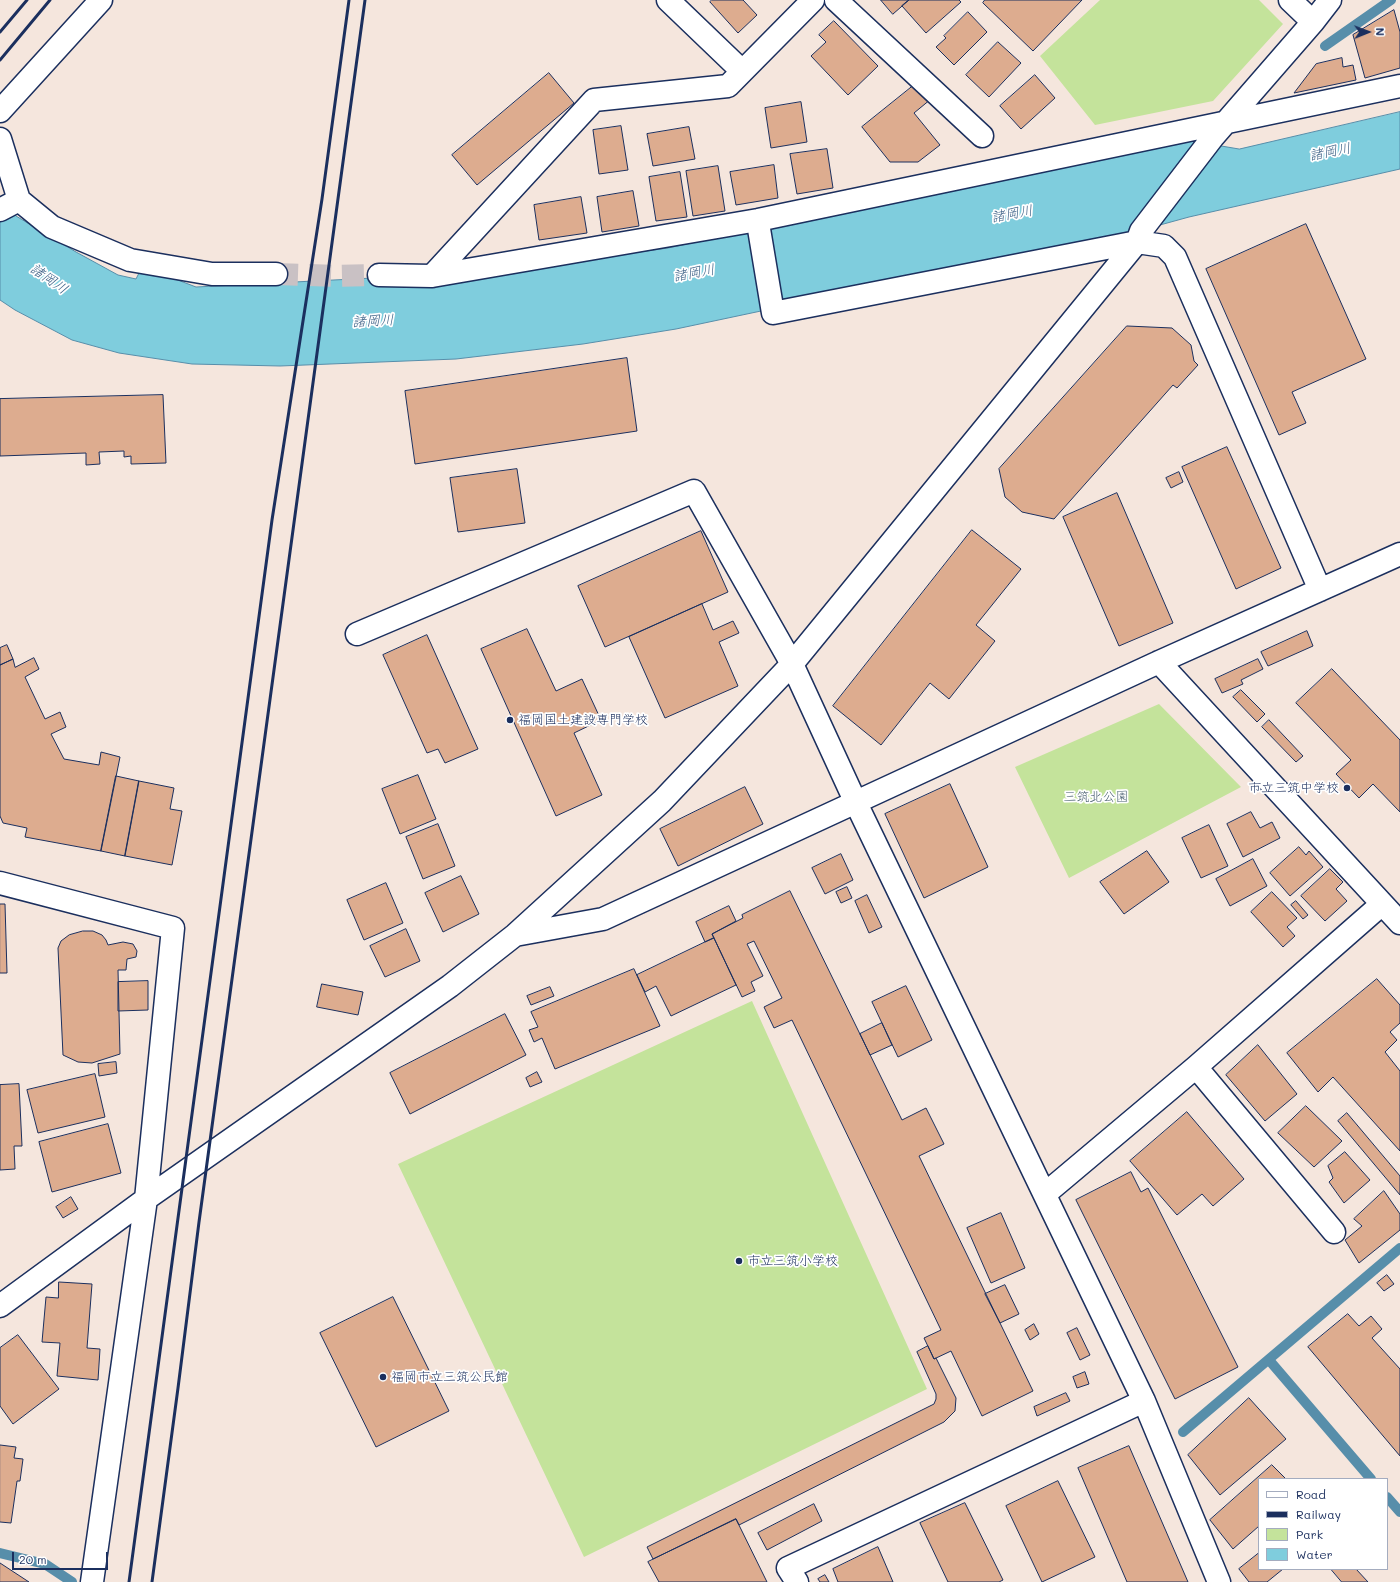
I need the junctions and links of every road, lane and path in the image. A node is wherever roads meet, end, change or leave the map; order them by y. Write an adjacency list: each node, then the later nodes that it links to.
1 (101, 0): 10 (street)
2 (668, 0): 8 (street)
3 (813, 0): 8 (street)
4 (836, 0): 12 (street)
5 (1290, 0): 7 (street)
6 (1330, 0): 7 (street)
7 (1313, 22): 11 (street)
8 (742, 71): 20 (street)
9 (1400, 86): 11 (street)
10 (0, 111)
11 (1218, 130): 17 (street); 20 (street)
12 (982, 136)
13 (0, 139): 14 (street)
14 (19, 200): 15 (street); 18 (street)
15 (0, 210)
16 (758, 223): 17 (street)
17 (1139, 236): 22 (street); 25 (street)
18 (276, 274)
19 (380, 275): 20 (street)
20 (432, 276)
21 (1400, 554): 22 (street)
22 (1320, 590): 24 (street)
23 (357, 634): 25 (street)
24 (1159, 662): 26 (street); 28 (street)
25 (792, 664): 26 (street); 30 (street)
26 (856, 803): 30 (street); 32 (street)
27 (0, 884): 33 (street)
28 (1382, 904): 29 (street); 31 (street)
29 (1400, 923)
30 (515, 935): 33 (street)
31 (1196, 1067): 32 (street); 34 (street)
32 (1045, 1194): 36 (street)
33 (146, 1199): 35 (street); 37 (street)
34 (1334, 1232)
35 (0, 1306)
36 (1144, 1401): 38 (street); 39 (street)
37 (92, 1582)
38 (797, 1582)
39 (1219, 1582)

